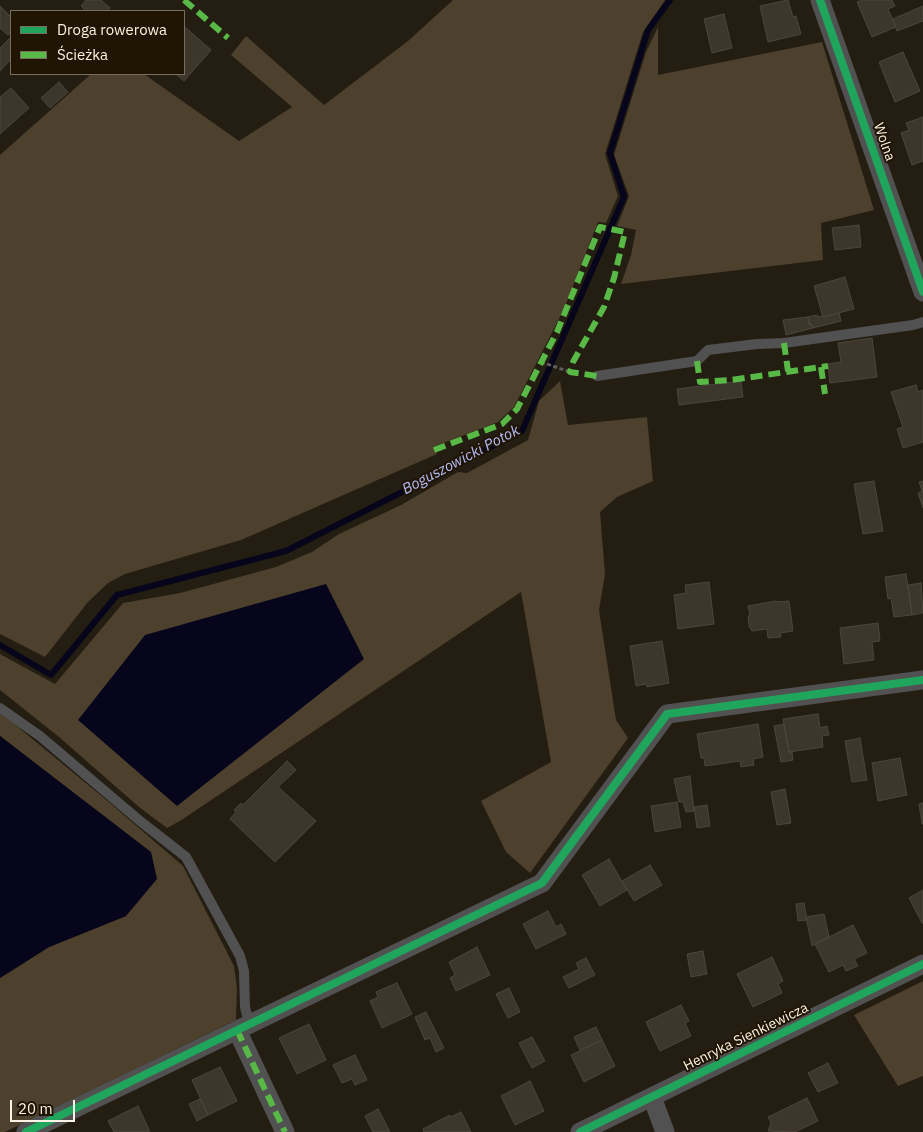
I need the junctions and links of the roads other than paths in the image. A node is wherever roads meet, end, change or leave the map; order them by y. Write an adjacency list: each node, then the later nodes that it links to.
1 (820, 0): 2 (street, Wolna)
2 (922, 286)
3 (923, 322): 4 (lane)
4 (597, 376)
5 (923, 680): 8 (street)
6 (0, 708): 8 (lane)
7 (923, 964): 9 (street, Henryka Sienkiewicza)
8 (243, 1027): 10 (street); 11 (street)
9 (652, 1097): 12 (street, Henryka Sienkiewicza); 13 (street)
10 (26, 1132)
11 (285, 1132)
12 (580, 1132)
13 (665, 1132)

